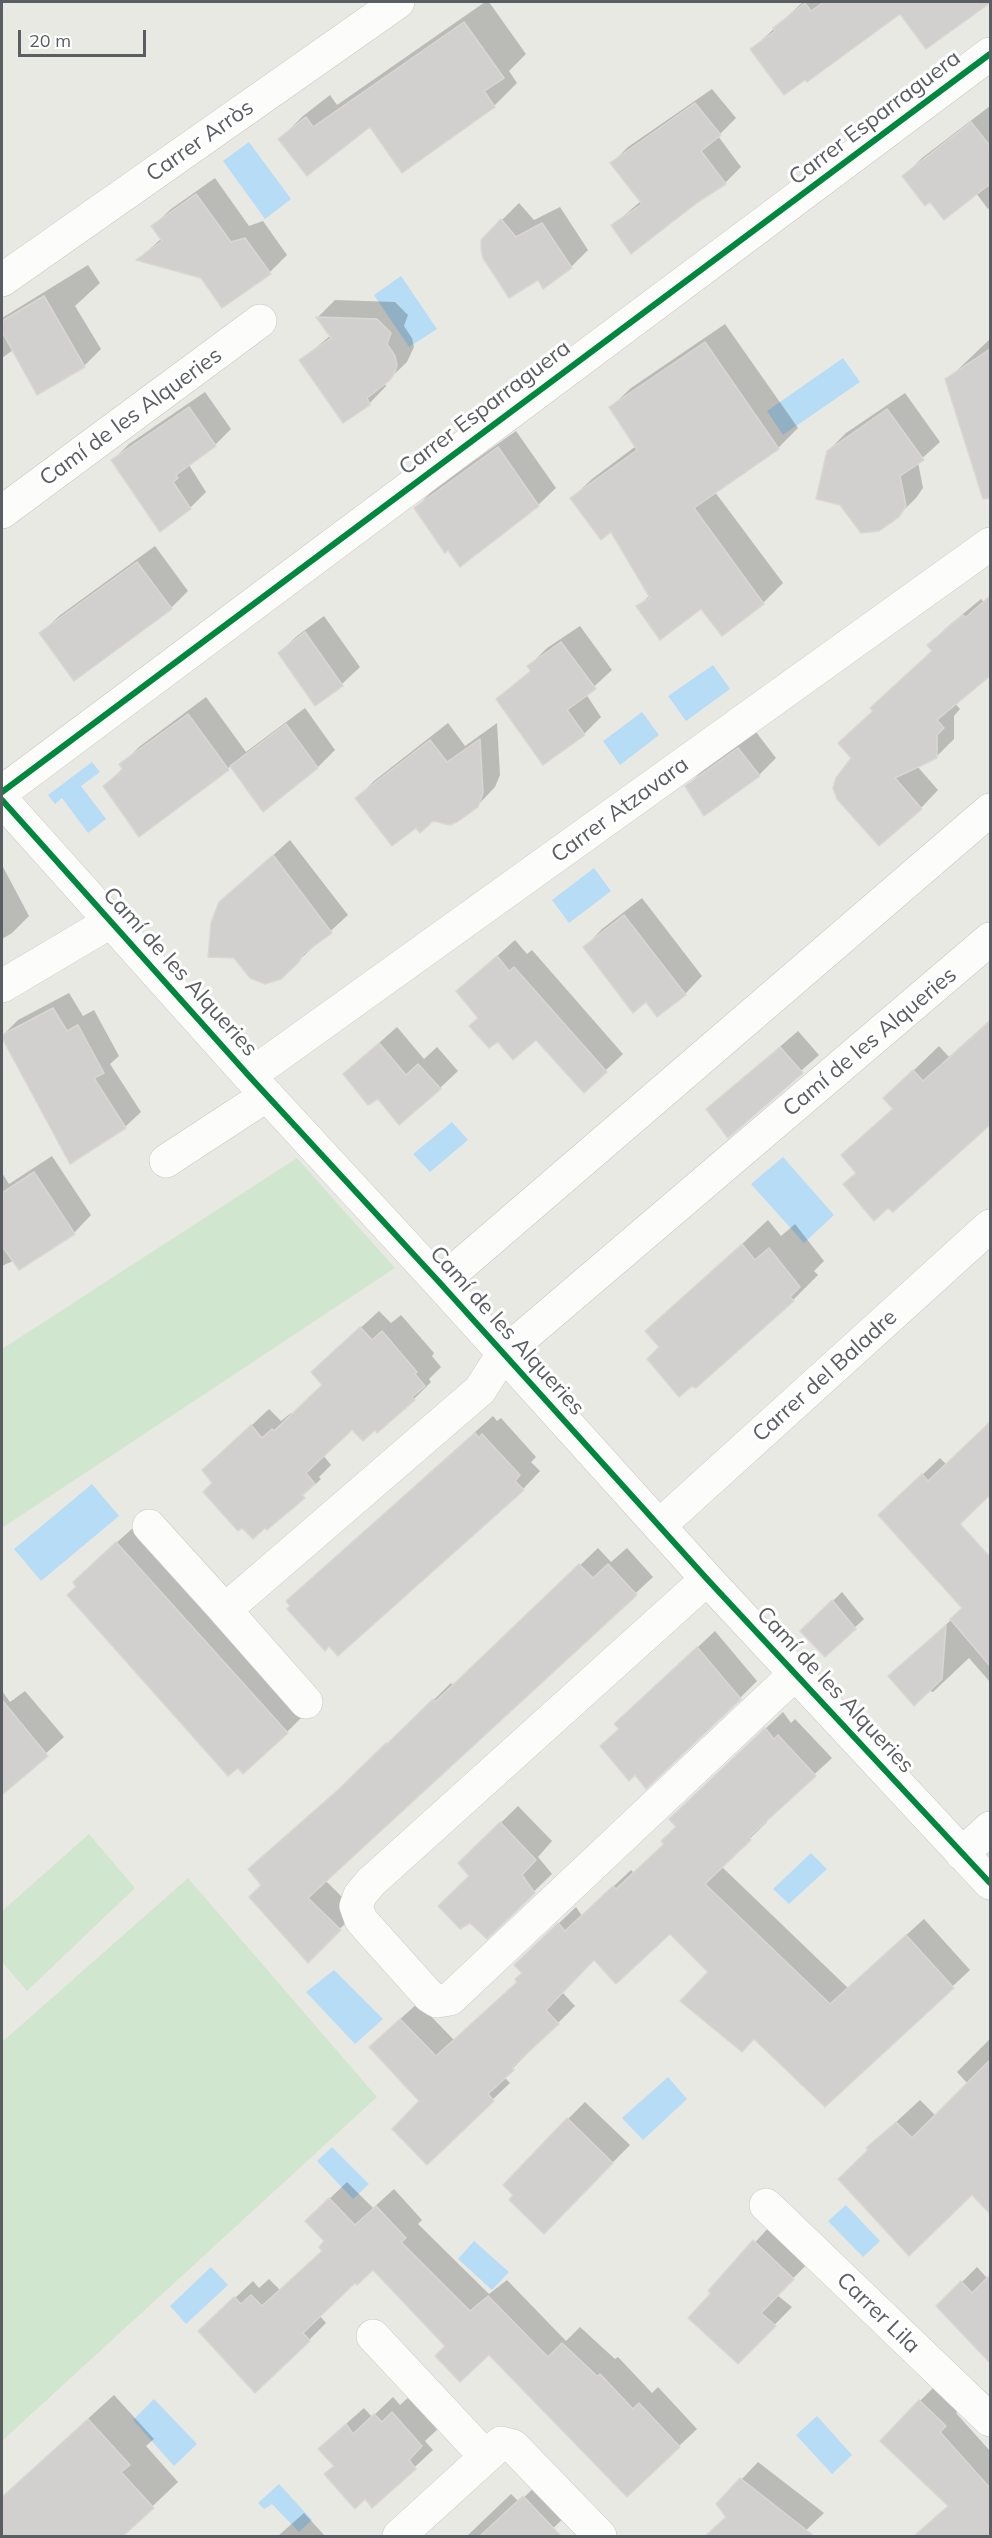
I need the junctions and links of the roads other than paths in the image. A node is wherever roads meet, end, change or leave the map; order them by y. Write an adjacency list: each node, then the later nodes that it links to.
1 (398, 2): 3 (street, Carrer Arròs)
2 (990, 54): 7 (street, Carrer Esparraguera)
3 (2, 280)
4 (260, 321): 5 (street, Camí de les Alqueries)
5 (2, 512)
6 (990, 544): 13 (street, Carrer Atzavara)
7 (2, 792)
8 (2, 800): 10 (street, Camí de les Alqueries)
9 (990, 810): 16 (street)
10 (110, 922): 12 (street); 13 (street, Camí de les Alqueries)
11 (990, 939): 17 (street, Camí de les Alqueries)
12 (2, 986)
13 (258, 1086): 14 (street, Carrer Atzavara); 16 (street, Camí de les Alqueries)
14 (166, 1161)
15 (990, 1226): 19 (street, Carrer del Baladre)
16 (440, 1283): 17 (street, Camí de les Alqueries)
17 (503, 1354): 19 (street, Camí de les Alqueries); 21 (street)
18 (148, 1526): 21 (street)
19 (659, 1526): 20 (street, Camí de les Alqueries)
20 (707, 1579): 22 (street, Camí de les Alqueries); 22 (street)
21 (225, 1610): 23 (street)
22 (796, 1673): 25 (street, Camí de les Alqueries)
23 (306, 1702)
24 (990, 1828): 25 (street)
25 (962, 1854): 26 (street, Camí de les Alqueries)
26 (990, 1883)
27 (766, 2205): 29 (street, Carrer Lila)
28 (373, 2336): 30 (street)
29 (990, 2420)
30 (485, 2456): 31 (street); 32 (street)
31 (399, 2536)
32 (600, 2536)

